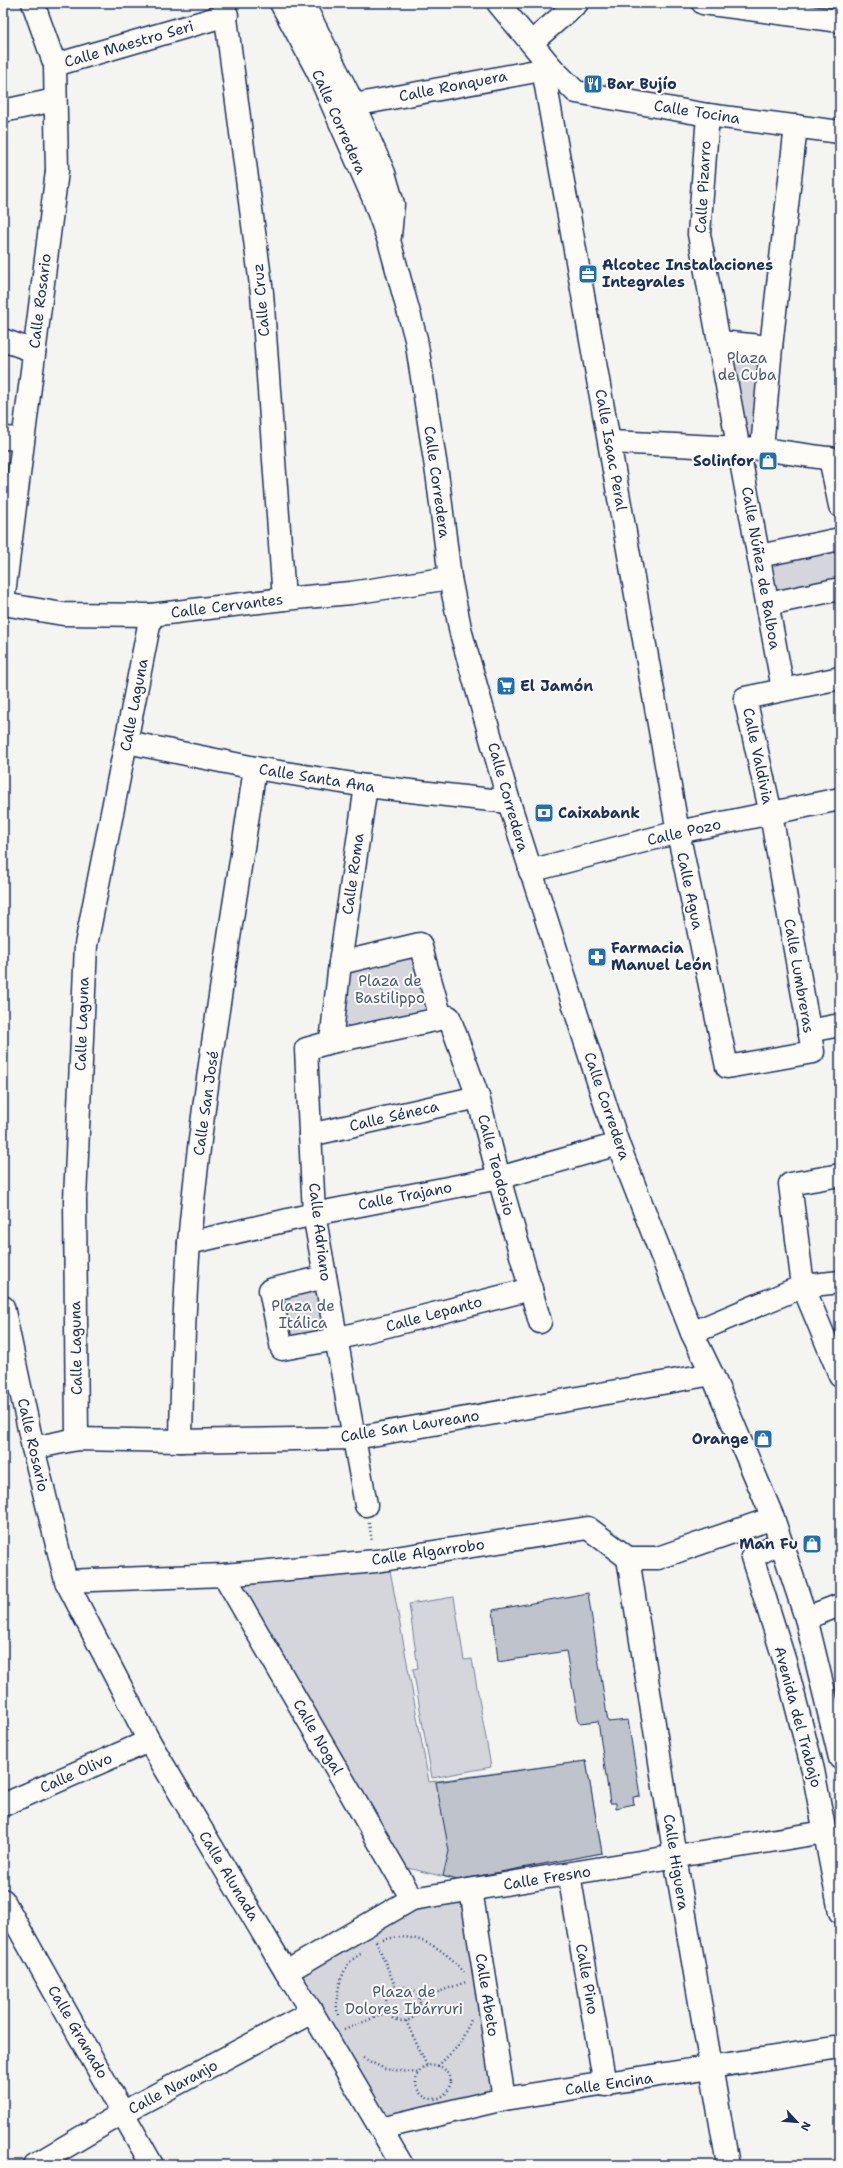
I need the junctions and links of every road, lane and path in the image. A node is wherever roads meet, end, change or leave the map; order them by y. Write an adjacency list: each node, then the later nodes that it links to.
1 (33, 3): 10 (street, Calle Rosario)
2 (281, 3): 18 (street, Calle Corredera)
3 (303, 3): 13 (street, Calle Corredera)
4 (498, 3): 9 (street, Calle Tocina)
5 (577, 3): 9 (street)
6 (703, 3): 8 (street)
7 (226, 9): 10 (street, Calle Maestro Seri); 33 (street, Calle Cruz)
8 (840, 20)
9 (532, 42): 11 (street, Calle Tocina)
10 (55, 65): 12 (street, Calle Rosario)
11 (547, 68): 13 (street, Calle Ronquera); 15 (street, Calle Tocina); 24 (street, Calle Isaac Peral)
12 (55, 100): 14 (street); 22 (street, Calle Rosario)
13 (354, 105): 18 (street, Calle Corredera)
14 (3, 111)
15 (708, 115): 16 (street, Calle Tocina); 20 (street, Calle Pizarro)
16 (796, 126): 17 (street, Calle Tocina); 21 (street)
17 (840, 132)
18 (390, 244): 31 (street, Calle Corredera)
19 (3, 340): 22 (street)
20 (720, 342): 21 (street); 25 (street, Calle Pizarro)
21 (771, 346): 26 (street)
22 (34, 351): 23 (street, Calle Rosario)
23 (13, 438): 34 (street, Calle Rosario)
24 (610, 442): 25 (street); 45 (street, Calle Isaac Peral)
25 (739, 447): 26 (street); 30 (street, Calle Núñez de Balboa)
26 (762, 449): 27 (street)
27 (835, 459): 28 (street)
28 (840, 506)
29 (840, 539): 30 (street)
30 (759, 556): 35 (street, Calle Núñez de Balboa)
31 (450, 578): 33 (street, Calle Cervantes); 43 (street, Calle Corredera)
32 (840, 589): 35 (street)
33 (284, 599): 36 (street, Calle Cervantes)
34 (3, 603): 36 (street, Calle Cervantes)
35 (768, 604): 38 (street, Calle Núñez de Balboa)
36 (151, 615): 39 (street, Calle Laguna)
37 (840, 678): 38 (street, Calle Valdivia)
38 (783, 689): 44 (street, Calle Valdivia)
39 (127, 742): 40 (street, Calle Santa Ana); 71 (street, Calle Laguna)
40 (255, 768): 41 (street, Calle Santa Ana); 59 (street, Calle San José)
41 (366, 786): 43 (street, Calle Santa Ana); 47 (street, Calle Roma)
42 (840, 799): 44 (street, Calle Pozo)
43 (509, 802): 46 (street, Calle Corredera)
44 (771, 814): 45 (street, Calle Pozo); 50 (street, Calle Lumbreras)
45 (678, 832): 46 (street, Calle Pozo); 52 (street, Calle Agua)
46 (530, 871): 55 (street, Calle Corredera)
47 (340, 962): 48 (street); 51 (street)
48 (440, 1018): 51 (street); 53 (street, Calle Teodosio)
49 (840, 1025): 50 (street)
50 (809, 1031): 52 (street, Calle Lumbreras)
51 (331, 1042): 54 (street, Calle Adriano)
52 (727, 1067)
53 (478, 1097): 54 (street, Calle Séneca); 57 (street, Calle Teodosio)
54 (310, 1136): 58 (street, Calle Adriano)
55 (618, 1144): 57 (street, Calle Trajano); 66 (street, Calle Corredera)
56 (840, 1175): 62 (street)
57 (499, 1178): 58 (street, Calle Trajano); 63 (street, Calle Teodosio)
58 (314, 1214): 59 (street, Calle Trajano); 60 (street, Calle Adriano)
59 (190, 1243): 72 (street, Calle San José)
60 (325, 1277): 67 (street, Calle Adriano); 67 (street)
61 (840, 1282): 62 (street)
62 (803, 1286): 66 (street); 69 (street)
63 (531, 1289): 65 (street, Calle Teodosio); 67 (street, Calle Lepanto)
64 (3, 1307): 73 (street, Calle Rosario)
65 (540, 1322)
66 (692, 1333): 68 (street, Avenida del Trabajo)
67 (336, 1339): 70 (street, Calle Adriano)
68 (712, 1374): 70 (street, Calle San Laureano); 75 (street, Avenida del Trabajo)
69 (840, 1375)
70 (354, 1438): 72 (street, Calle San Laureano); 74 (street, Calle Adriano)
71 (77, 1439): 72 (street, Calle San Laureano); 73 (street, Calle San Laureano)
72 (181, 1441)
73 (33, 1448): 80 (street, Calle Rosario)
74 (366, 1505): 78 (path)
75 (773, 1518): 76 (street, Avenida del Trabajo); 77 (street)
76 (781, 1542): 82 (street, Avenida del Trabajo); 86 (street, Avenida del Trabajo)
77 (628, 1558): 78 (street, Calle Algarrobo); 87 (street, Calle Higuera)
78 (376, 1561): 79 (street, Calle Algarrobo)
79 (224, 1575): 80 (street, Calle Algarrobo); 90 (street, Calle Nogal)
80 (66, 1581): 83 (street, Calle Alunada)
81 (840, 1605): 82 (street)
82 (806, 1618): 84 (street, Avenida del Trabajo)
83 (149, 1741): 85 (street, Calle Olivo); 96 (street, Calle Alunada)
84 (840, 1758)
85 (3, 1805)
86 (825, 1832): 87 (street, Calle Fresno); 92 (street, Avenida del Trabajo)
87 (675, 1857): 88 (street, Calle Fresno); 112 (street, Calle Higuera)
88 (569, 1874): 89 (street, Calle Fresno); 114 (street, Calle Pino)
89 (471, 1890): 90 (street, Calle Fresno); 97 (street, Calle Abeto)
90 (412, 1899): 93 (street, Calle Fresno)
91 (3, 1900): 116 (street, Calle Granado)
92 (840, 1912)
93 (373, 1933): 94 (path); 96 (street, Calle Fresno); 97 (path); 98 (path)
94 (372, 1946)
95 (367, 1949): 103 (path)
96 (286, 1972): 100 (street, Calle Alunada)
97 (473, 1982): 99 (path); 115 (street, Calle Abeto)
98 (396, 1988): 99 (path); 101 (path)
99 (420, 1999): 104 (path)
100 (312, 2012): 116 (street, Calle Naranjo); 117 (street, Calle Alunada)
101 (388, 2012): 104 (path); 106 (path)
102 (471, 2013): 111 (path)
103 (339, 2019)
104 (406, 2021): 110 (path)
105 (340, 2025): 106 (path)
106 (342, 2031): 107 (path)
107 (346, 2037)
108 (840, 2048): 112 (street, Calle Encina)
109 (362, 2057): 113 (path)
110 (427, 2066): 111 (path); 113 (path)
111 (438, 2066): 113 (path)
112 (712, 2069): 114 (street, Calle Encina); 121 (street, Calle Higuera)
113 (418, 2073)
114 (605, 2085): 115 (street, Calle Encina)
115 (504, 2099): 117 (street, Calle Encina)
116 (124, 2112): 118 (street, Calle Naranjo); 119 (street, Calle Granado)
117 (380, 2128): 120 (street, Calle Alunada)
118 (35, 2165)
119 (152, 2165)
120 (402, 2165)
121 (728, 2165)

